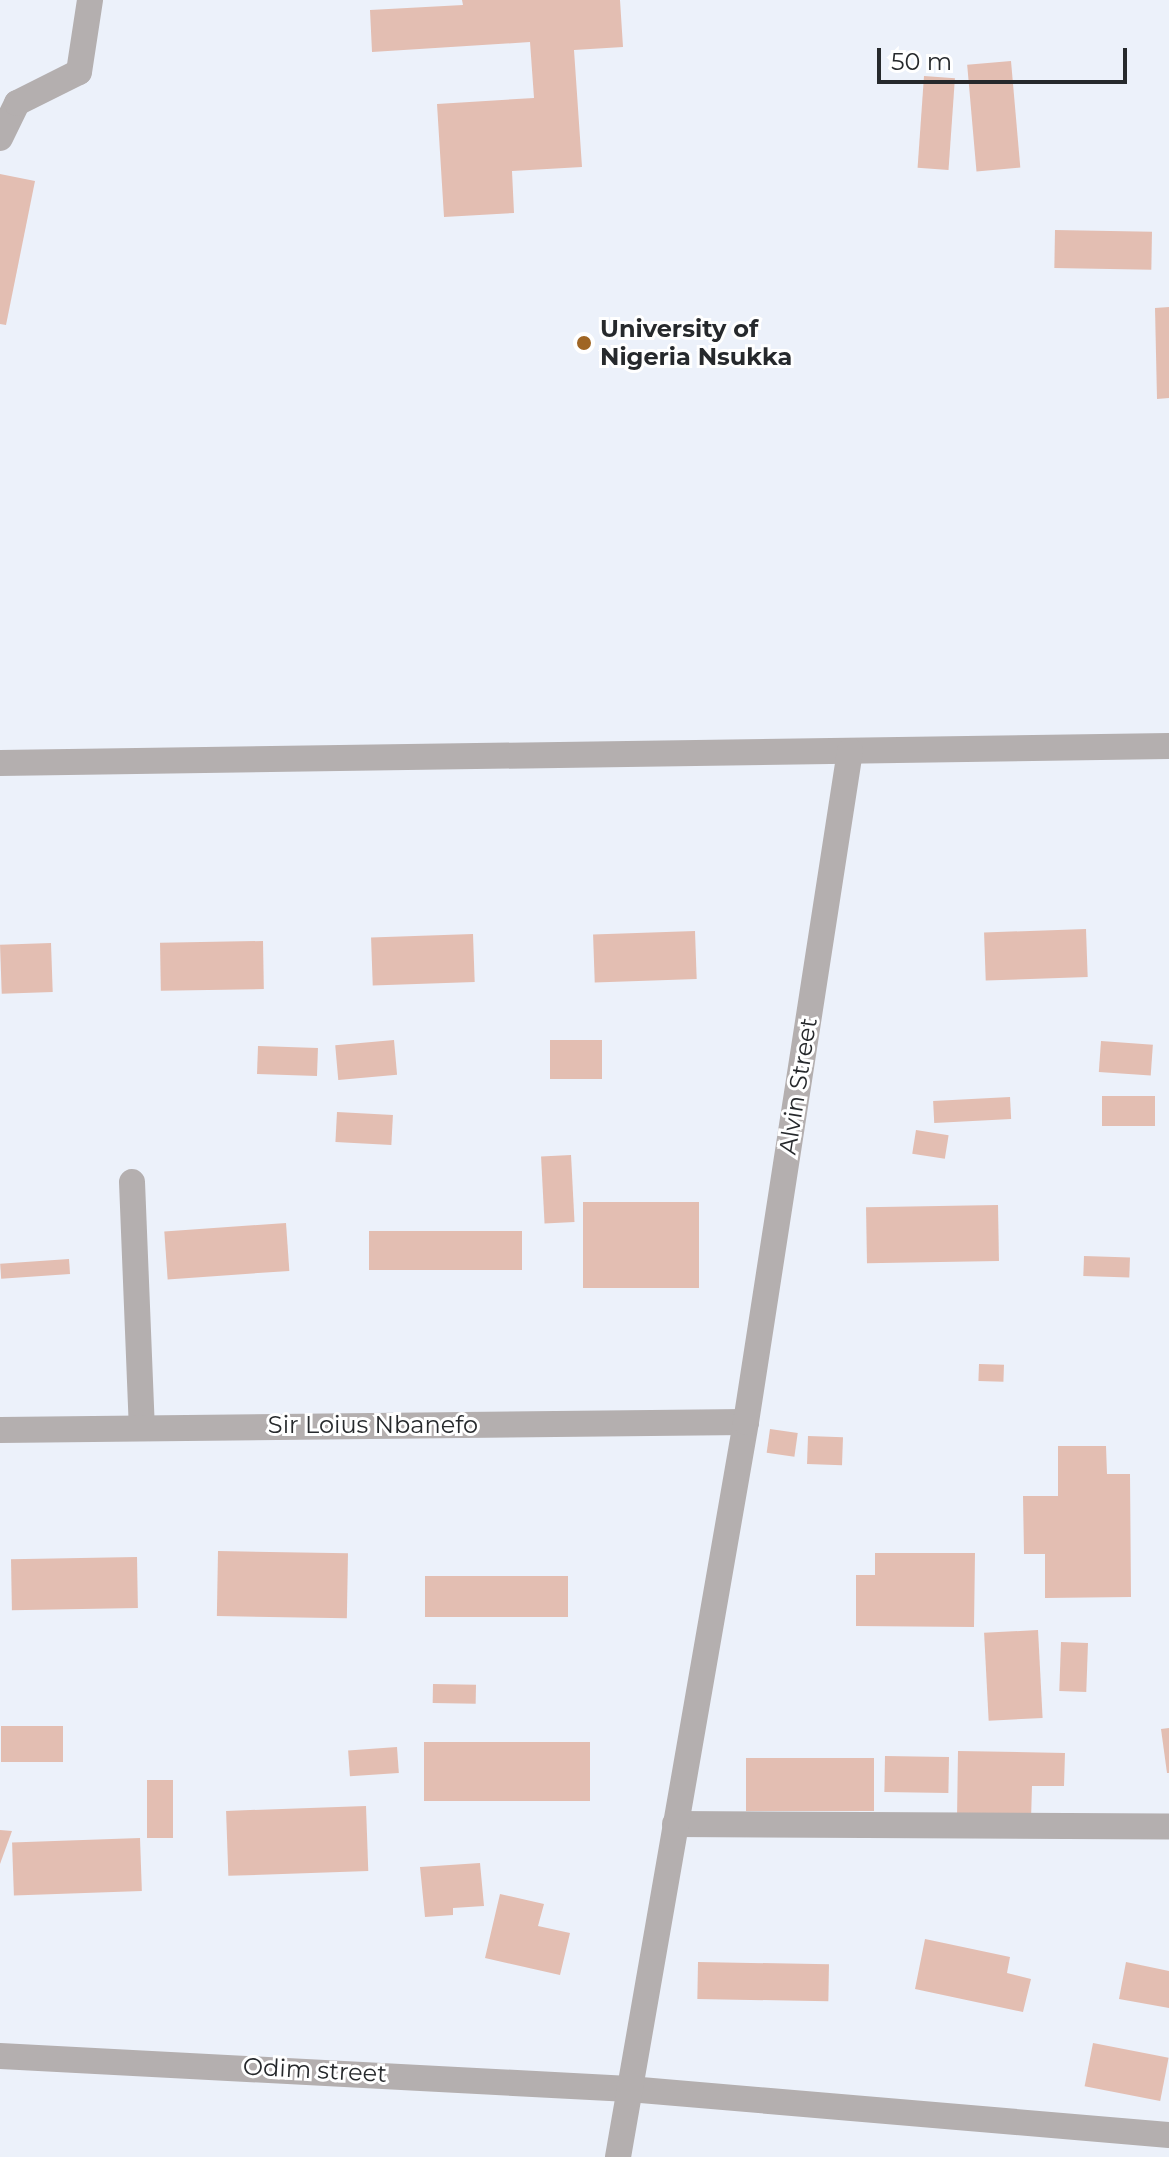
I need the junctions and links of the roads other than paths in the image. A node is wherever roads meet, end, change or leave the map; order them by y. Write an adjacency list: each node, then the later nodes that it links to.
1 (90, 0): 2 (street)
2 (0, 138)
3 (1169, 746): 4 (street)
4 (850, 751): 5 (street); 7 (street, Alvin Street)
5 (0, 763)
6 (132, 1182): 8 (street)
7 (746, 1422): 8 (street, Sir Loius Nbanefo); 10 (street, Alvin Street)
8 (142, 1427): 9 (street, Sir Loius Nbanefo)
9 (0, 1430)
10 (675, 1824): 11 (street); 13 (street, Alvin Street)
11 (1169, 1827)
12 (0, 2056): 13 (street, Odim street)
13 (629, 2089): 14 (street, Odim street); 15 (street, Alvin Street)
14 (1169, 2135)
15 (618, 2157)

